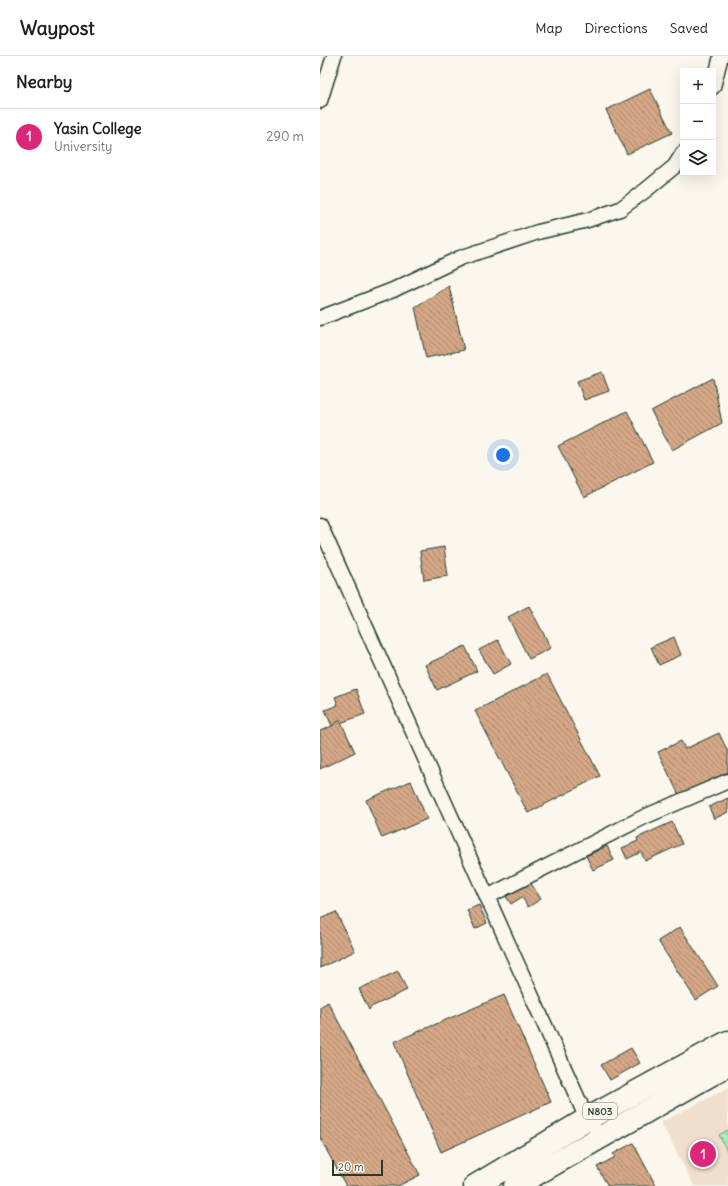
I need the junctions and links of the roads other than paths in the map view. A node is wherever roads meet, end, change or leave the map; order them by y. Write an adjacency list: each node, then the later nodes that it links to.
1 (334, 56): 4 (street)
2 (720, 56): 3 (street)
3 (716, 74)
4 (320, 101)
5 (680, 158): 6 (street)
6 (320, 318)
7 (320, 525): 9 (street)
8 (728, 781): 9 (street)
9 (487, 897): 12 (street)
10 (728, 1042): 12 (highway, N803)
11 (728, 1065): 13 (highway, N803)
12 (587, 1119): 13 (street); 14 (highway, N803)
13 (602, 1136): 15 (highway, N803)
14 (476, 1186)
15 (515, 1186)

